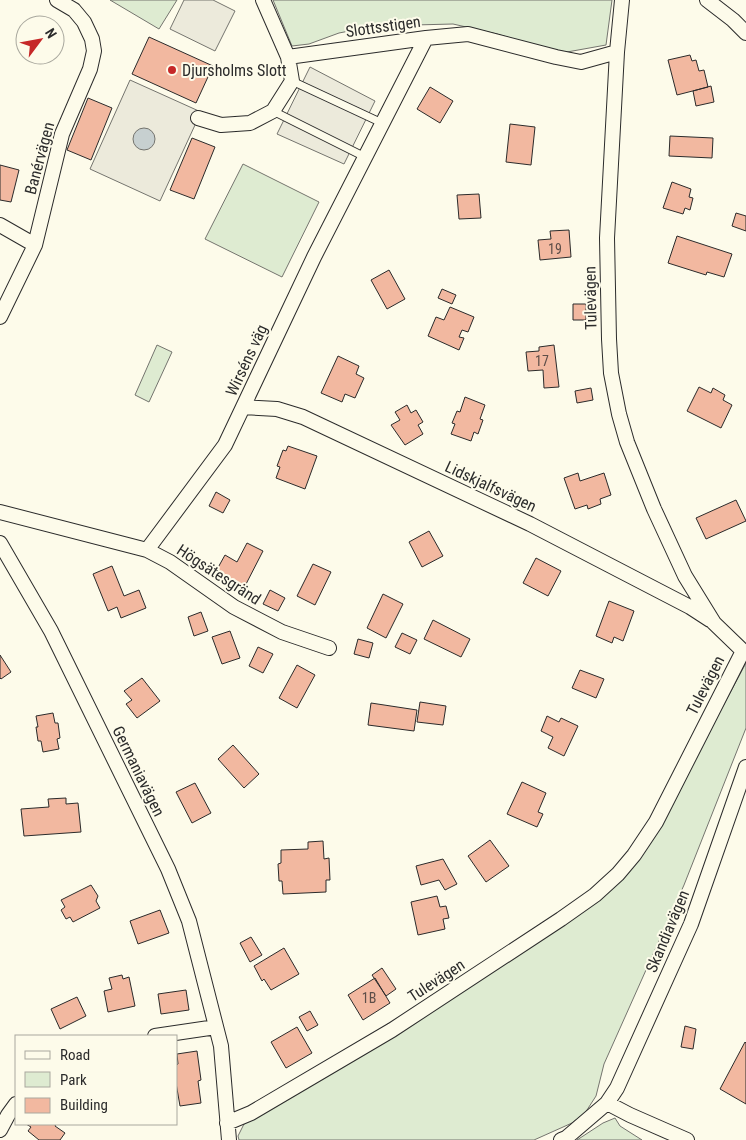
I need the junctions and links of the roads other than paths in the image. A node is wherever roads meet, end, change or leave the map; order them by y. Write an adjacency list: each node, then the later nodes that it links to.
1 (57, 0): 5 (street)
2 (263, 0): 9 (street)
3 (622, 0): 8 (street, Tulevägen)
4 (706, 0): 6 (street)
5 (77, 5): 16 (street, Banérvägen)
6 (746, 33)
7 (426, 38): 8 (street, Slottsstigen); 9 (street, Slottsstigen); 13 (street, Wirséns väg)
8 (617, 52): 22 (street, Tulevägen)
9 (288, 57): 10 (street)
10 (292, 81): 11 (street); 13 (lane)
11 (273, 111): 12 (street); 14 (lane)
12 (198, 118)
13 (382, 123): 14 (street, Wirséns väg)
14 (364, 157): 18 (street, Wirséns väg)
15 (0, 226): 16 (street)
16 (34, 245): 17 (street, Banérvägen)
17 (0, 317)
18 (243, 407): 21 (street, Wirséns väg); 22 (street, Lidskjalfsvägen)
19 (0, 512): 21 (street)
20 (0, 543): 25 (street, Germaniavägen)
21 (146, 550): 23 (street, Högsätesgränd)
22 (714, 623): 29 (street, Tulevägen)
23 (329, 648)
24 (746, 767): 27 (street, Skandiavägen)
25 (216, 1027): 26 (street); 29 (street, Germaniavägen)
26 (162, 1035)
27 (607, 1102): 32 (street, Skandiavägen); 33 (street)
28 (15, 1105): 30 (street)
29 (227, 1123): 31 (street, Germaniavägen)
30 (0, 1130)
31 (229, 1140)
32 (561, 1140)
33 (687, 1140)

